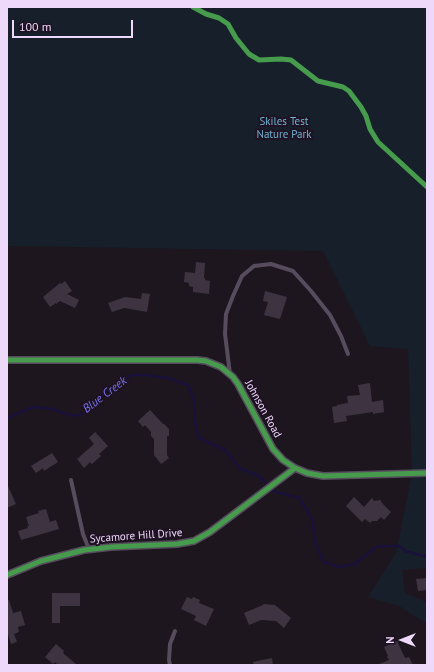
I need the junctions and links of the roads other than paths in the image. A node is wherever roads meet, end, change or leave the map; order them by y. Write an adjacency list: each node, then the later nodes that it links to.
1 (348, 354): 3 (lane)
2 (7, 360): 3 (street, Johnson Road)
3 (230, 374): 4 (street, Johnson Road)
4 (295, 468): 5 (street, Johnson Road); 7 (street, Sycamore Hill Drive)
5 (427, 473)
6 (71, 480): 7 (lane)
7 (89, 549): 8 (street, Sycamore Hill Drive)
8 (7, 575)
9 (175, 631): 10 (lane)
10 (170, 665)

